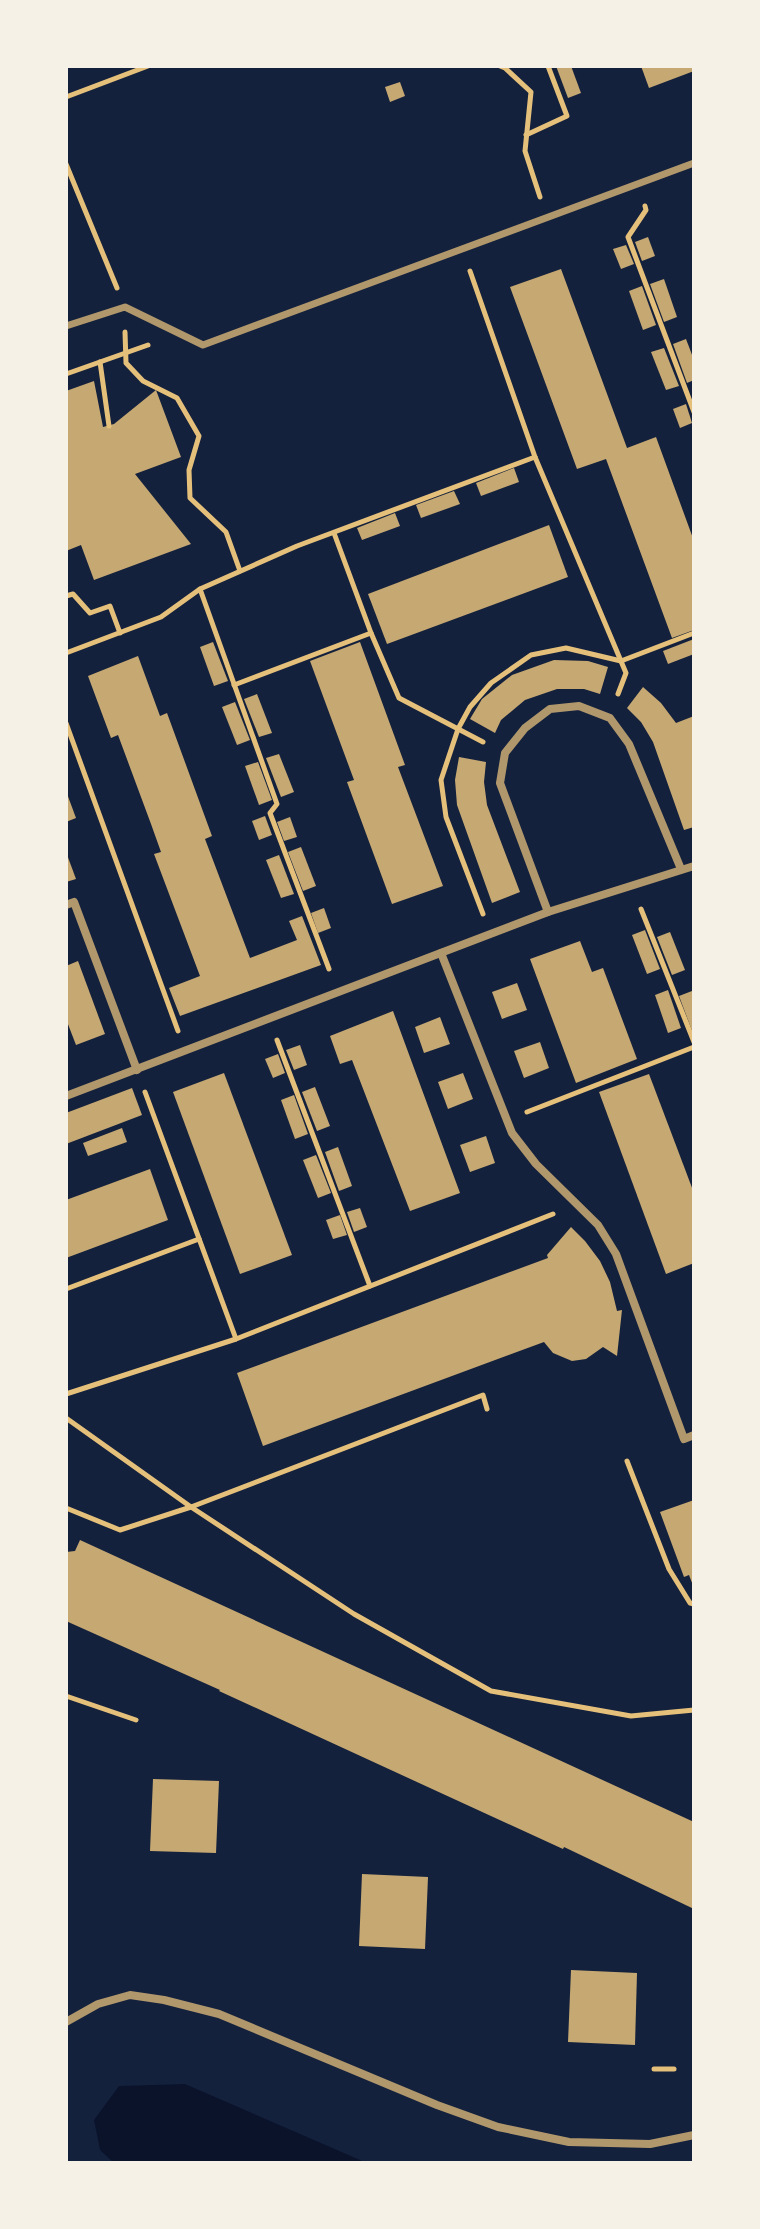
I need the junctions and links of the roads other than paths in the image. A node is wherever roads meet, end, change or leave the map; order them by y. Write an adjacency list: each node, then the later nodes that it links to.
1 (694, 163): 2 (street)
2 (66, 326)
3 (694, 866): 4 (street)
4 (681, 869): 6 (street); 6 (street)
5 (66, 905): 8 (street)
6 (548, 912): 7 (street)
7 (441, 953): 8 (street); 10 (street)
8 (137, 1070): 9 (street)
9 (66, 1096)
10 (694, 1435)
11 (66, 2022): 12 (street)
12 (694, 2135)

